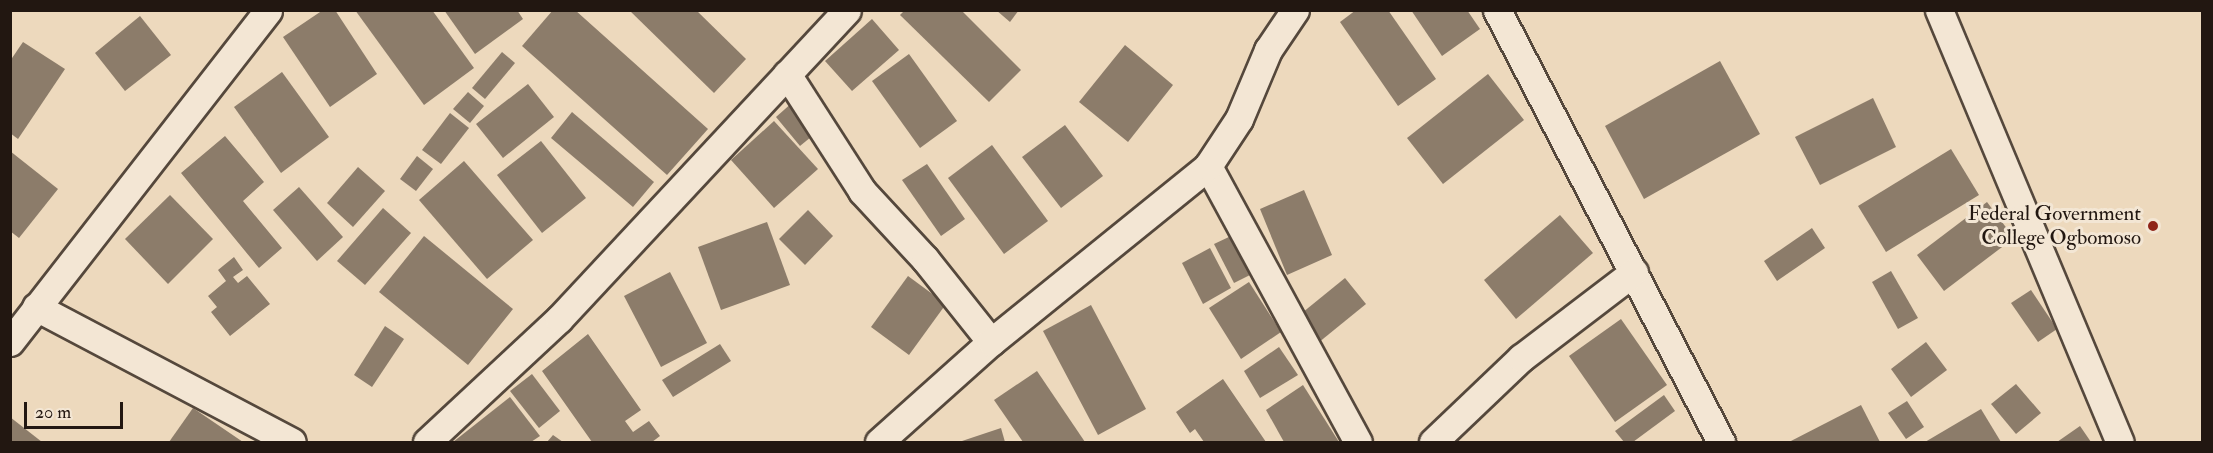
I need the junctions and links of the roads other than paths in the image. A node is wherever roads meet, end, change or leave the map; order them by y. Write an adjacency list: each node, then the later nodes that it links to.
1 (268, 10): 9 (street)
2 (847, 10): 6 (street)
3 (1294, 10): 7 (street)
4 (1497, 10): 8 (street)
5 (1939, 10): 18 (street)
6 (787, 74): 11 (street); 14 (street)
7 (1208, 166): 11 (street); 15 (street)
8 (1634, 272): 16 (street); 17 (street)
9 (36, 307): 10 (street); 13 (street)
10 (10, 342)
11 (992, 342): 12 (street)
12 (887, 439)
13 (292, 442)
14 (427, 442)
15 (1358, 442)
16 (1432, 442)
17 (1721, 442)
18 (2120, 442)

